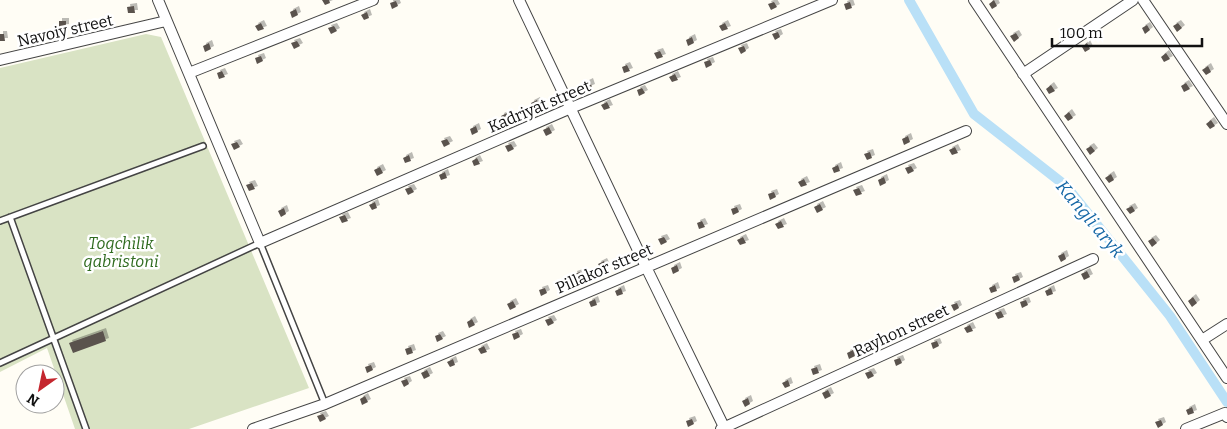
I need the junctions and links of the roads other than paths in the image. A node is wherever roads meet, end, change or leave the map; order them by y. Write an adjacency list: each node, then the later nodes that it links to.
1 (158, 0): 8 (street)
2 (373, 0): 10 (street)
3 (519, 0): 12 (street)
4 (832, 0): 12 (street, Kadriyat street)
5 (974, 0): 11 (street)
6 (1133, 0): 11 (street)
7 (1143, 0): 13 (street)
8 (166, 21): 9 (street, Navoiy street); 10 (street)
9 (0, 60)
10 (188, 73): 18 (street)
11 (1024, 74): 23 (street)
12 (571, 108): 18 (street, Kadriyat street); 20 (street)
13 (1227, 124)
14 (966, 131): 20 (street, Pillakor street)
15 (202, 146): 16 (lane)
16 (10, 217): 17 (lane); 22 (lane)
17 (0, 221)
18 (260, 243): 22 (lane); 26 (lane)
19 (1093, 259): 28 (street, Rayhon street)
20 (646, 267): 26 (street, Pillakor street); 28 (street)
21 (1227, 324): 23 (street)
22 (52, 338): 24 (lane); 29 (lane)
23 (1202, 340): 25 (street)
24 (0, 363)
25 (1227, 378)
26 (325, 404): 30 (street, Pillakor street)
27 (1226, 415): 31 (street)
28 (724, 428)
29 (86, 429)
30 (252, 429)
31 (1186, 429)

